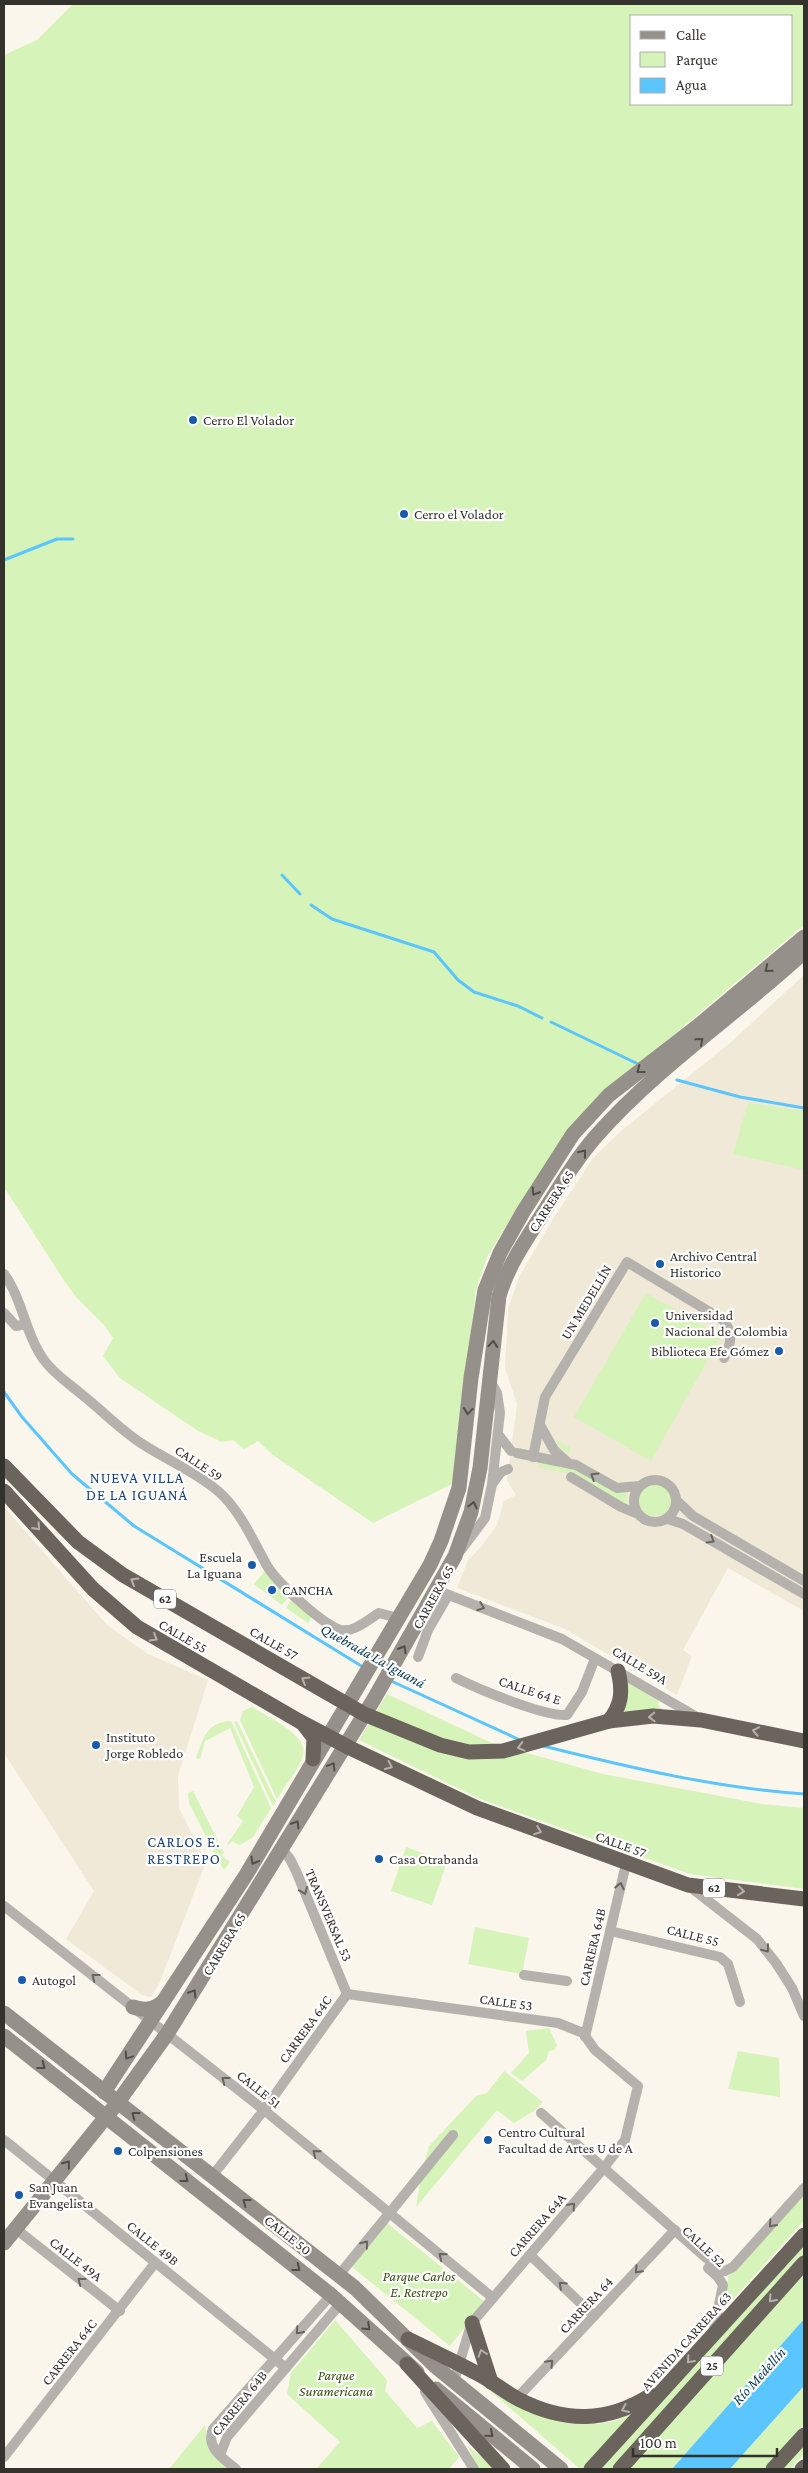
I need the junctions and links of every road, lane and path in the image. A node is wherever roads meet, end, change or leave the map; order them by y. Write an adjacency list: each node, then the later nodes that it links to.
1 (804, 937): 22 (main road, CARRERA 65, one-way to 22)
2 (804, 952): 7 (main road, CARRERA 65, one-way to 2)
3 (4, 1274): 5 (street, CALLE 59)
4 (4, 1313): 5 (street)
5 (26, 1324): 26 (street, CALLE 59)
6 (724, 1358): 8 (street, UN MEDELLÍN)
7 (490, 1381): 9 (street); 21 (main road, CARRERA 65, one-way to 7)
8 (540, 1425): 10 (street); 11 (street)
9 (498, 1434): 10 (street); 15 (street)
10 (533, 1456): 11 (street)
11 (569, 1463): 16 (street, one-way to 11)
12 (4, 1466): 32 (highway, CALLE 57 / 62, one-way to 12)
13 (508, 1469): 15 (street)
14 (571, 1477): 19 (street)
15 (492, 1484): 21 (street)
16 (639, 1486): 18 (street); 19 (street)
17 (4, 1491): 35 (highway, CALLE 55 / 62, one-way to 35)
18 (677, 1501): 20 (street); 23 (street)
19 (638, 1514): 20 (street)
20 (668, 1519): 24 (street, one-way to 24)
21 (455, 1556): 25 (main road, CARRERA 65)
22 (420, 1581): 26 (main road, CARRERA 65); 27 (main road)
23 (804, 1581)
24 (804, 1594)
25 (441, 1595): 27 (main road, CARRERA 65); 28 (street); 30 (street, CALLE 59A, one-way to 30)
26 (396, 1620): 32 (main road, CARRERA 65)
27 (418, 1624): 33 (main road, CARRERA 65, one-way to 27)
28 (418, 1657)
29 (594, 1661): 31 (street, CALLE 64 E)
30 (618, 1671): 34 (street, CALLE 59A); 36 (highway)
31 (456, 1678)
32 (347, 1704): 33 (highway, CALLE 57 / 62); 37 (main road, CARRERA 65)
33 (364, 1714): 36 (highway, CALLE 57 / 62, one-way to 33); 39 (main road, CARRERA 65)
34 (701, 1720): 36 (highway, 62, one-way to 36); 38 (highway, 62, one-way to 34)
35 (299, 1721): 37 (highway, CALLE 55 / 62); 40 (highway)
36 (609, 1722)
37 (327, 1736): 39 (highway, CALLE 57 / 62); 40 (main road, CARRERA 65)
38 (804, 1741)
39 (345, 1745): 41 (main road, CARRERA 65, one-way to 39); 42 (highway, CALLE 57 / 62, one-way to 42)
40 (313, 1759): 50 (main road, CARRERA 65, one-way to 50)
41 (281, 1848): 49 (street, TRANSVERSAL 53, one-way to 49); 56 (main road, CARRERA 65, one-way to 41)
42 (626, 1864): 43 (highway, CALLE 57 / 62); 46 (street, CARRERA 64B, one-way to 42)
43 (688, 1885): 44 (highway, CALLE 57 / 62, one-way to 44); 54 (street, one-way to 54)
44 (804, 1899)
45 (4, 1906): 52 (street, CALLE 51, one-way to 45)
46 (610, 1931): 51 (street, CALLE 55); 58 (street, CARRERA 64B)
47 (524, 1975): 48 (street)
48 (567, 1981)
49 (347, 1994): 58 (street, CALLE 53); 62 (street, CARRERA 64C)
50 (164, 2001): 52 (main road); 55 (main road, CARRERA 65)
51 (740, 2002)
52 (133, 2007): 55 (street, CALLE 51)
53 (4, 2013): 60 (main road, CALLE 50)
54 (804, 2016)
55 (151, 2022): 56 (street, CALLE 51); 60 (main road, CARRERA 65, one-way to 60)
56 (168, 2034): 61 (main road, CARRERA 65); 62 (street, CALLE 51, one-way to 56)
57 (4, 2036): 64 (main road, CALLE 50, one-way to 64)
58 (585, 2037): 59 (street, CALLE 53)
59 (638, 2086): 67 (street, CARRERA 64A)
60 (104, 2092): 61 (main road, CALLE 50)
61 (118, 2102): 64 (main road, CARRERA 65); 68 (main road, CALLE 50, one-way to 61)
62 (264, 2110): 68 (street, CARRERA 64C); 71 (street, CALLE 51, one-way to 62)
63 (541, 2113): 67 (street, CALLE 52)
64 (106, 2116): 69 (main road, CARRERA 65, one-way to 64); 81 (main road, CALLE 50, one-way to 81)
65 (453, 2136): 71 (street)
66 (4, 2140): 69 (street, CALLE 49B)
67 (604, 2169): 73 (street, CALLE 52); 76 (street, CARRERA 64A, one-way to 67)
68 (213, 2175): 79 (main road, CALLE 50, one-way to 68)
69 (54, 2181): 72 (main road, CARRERA 65); 77 (street, CALLE 49B)
70 (804, 2188): 73 (street, CALLE 52, one-way to 73)
71 (390, 2213): 79 (street, one-way to 71); 80 (street, CALLE 51, one-way to 71)
72 (16, 2229): 75 (main road, CARRERA 65); 82 (street, CALLE 49A, one-way to 72)
73 (673, 2232): 83 (street, CARRERA 64, one-way to 83); 85 (street, CALLE 52)
74 (804, 2235): 85 (highway, AVENIDA CARRERA 63 / 25)
75 (4, 2243)
76 (530, 2255): 80 (street, CARRERA 64A); 83 (street, one-way to 76)
77 (156, 2263): 82 (street, CARRERA 64C); 87 (street, CALLE 49B)
78 (804, 2263): 104 (highway, 25, one-way to 104)
79 (339, 2275): 86 (main road, CALLE 50)
80 (493, 2298): 84 (street, CARRERA 64A)
81 (336, 2299): 87 (street, CARRERA 64B, one-way to 87); 88 (main road, CALLE 50, one-way to 88); 90 (street, CARRERA 64B)
82 (120, 2311): 97 (street, CARRERA 64C)
83 (594, 2316): 94 (street, CARRERA 64, one-way to 83)
84 (472, 2324): 89 (street, CARRERA 64A); 92 (highway, one-way to 84)
85 (713, 2335): 93 (highway, AVENIDA CARRERA 63 / 25, one-way to 93)
86 (408, 2339): 89 (highway); 91 (main road, CALLE 50)
87 (274, 2359): 90 (street, CALLE 49B); 96 (street, CARRERA 64B)
88 (407, 2364): 99 (street, CALLE 50); 100 (highway); 101 (main road, CALLE 50, one-way to 101)
89 (459, 2364): 91 (street, CARRERA 64A); 92 (highway)
90 (286, 2368): 96 (street, CARRERA 64B)
91 (454, 2381): 102 (main road, CALLE 50)
92 (491, 2382): 94 (highway)
93 (668, 2385): 94 (highway, one-way to 94); 103 (highway, AVENIDA CARRERA 63 / 25)
94 (517, 2398)
95 (804, 2435): 105 (highway)
96 (220, 2455): 98 (street)
97 (4, 2457)
98 (236, 2469)
99 (474, 2469)
100 (502, 2469)
101 (533, 2469)
102 (561, 2469)
103 (591, 2469)
104 (620, 2469)
105 (773, 2469)

